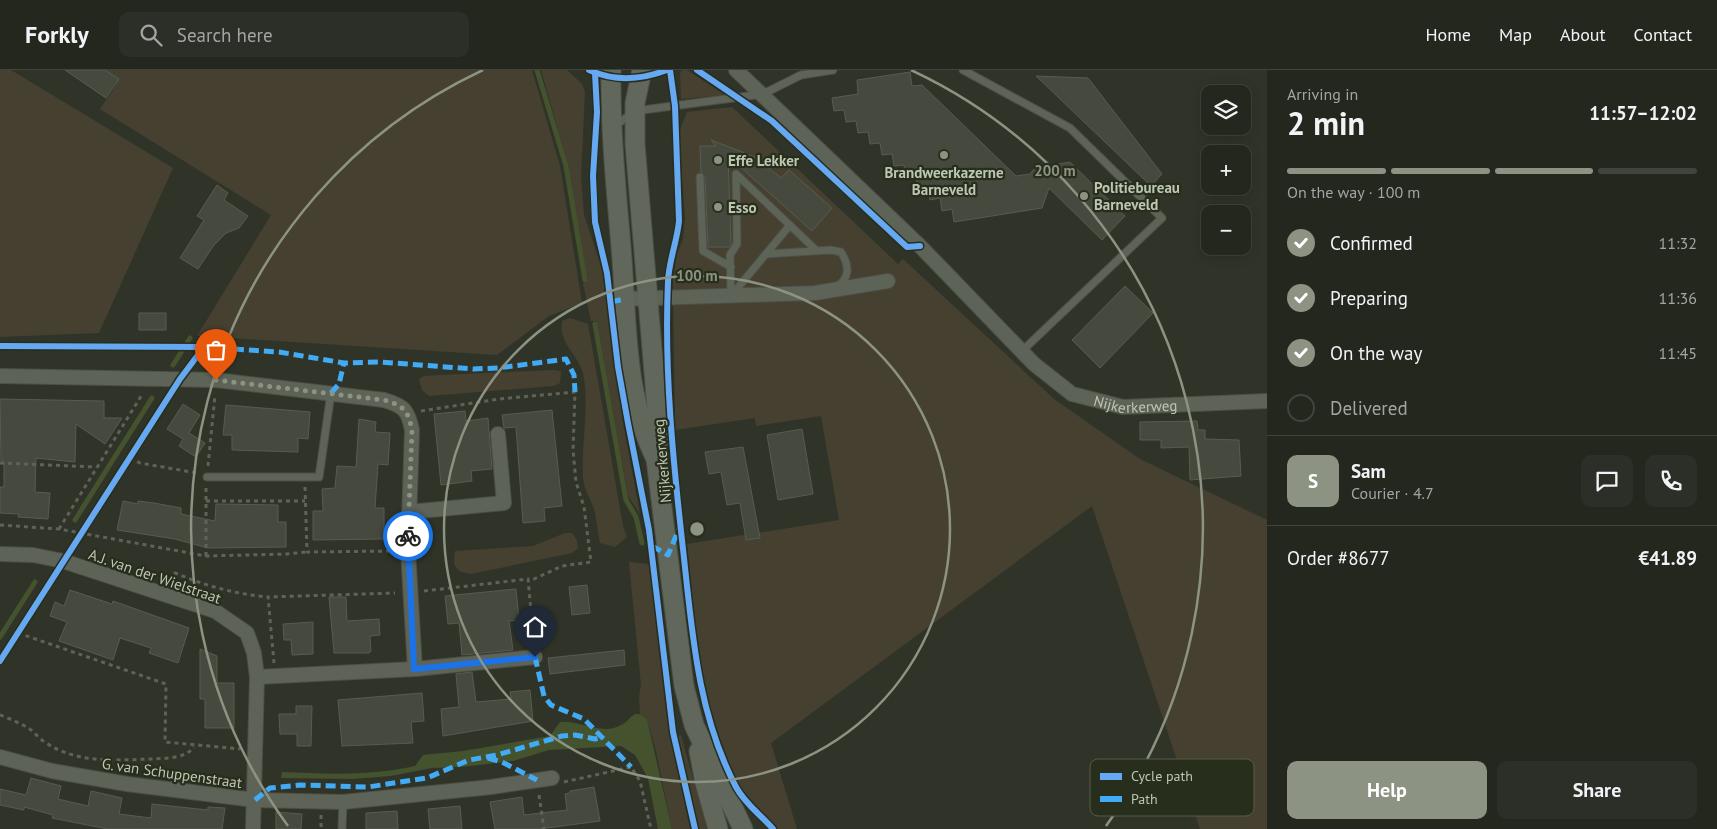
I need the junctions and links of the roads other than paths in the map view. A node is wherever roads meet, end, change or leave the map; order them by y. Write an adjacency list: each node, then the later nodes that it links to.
1 (611, 70): 9 (street, Nijkerkerweg)
2 (631, 70): 8 (street, Nijkerkerweg)
3 (642, 70): 8 (street, Nijkerkerweg)
4 (736, 70): 7 (street, Nijkerkerweg)
5 (833, 70): 7 (lane)
6 (963, 70): 20 (lane)
7 (763, 94): 8 (lane); 20 (street, Nijkerkerweg)
8 (635, 107): 9 (lane); 18 (street, Nijkerkerweg)
9 (611, 129): 19 (street, Nijkerkerweg)
10 (700, 176): 14 (lane)
11 (790, 225): 12 (lane); 13 (lane); 14 (lane)
12 (817, 251): 13 (lane); 16 (lane)
13 (766, 254): 17 (lane)
14 (730, 267): 17 (lane)
15 (888, 281): 16 (street)
16 (831, 290): 17 (street)
17 (732, 296): 18 (street)
18 (646, 298): 19 (street); 25 (street, Nijkerkerweg)
19 (624, 300): 25 (street, Nijkerkerweg)
20 (1022, 351): 23 (street, Nijkerkerweg)
21 (0, 376): 22 (street)
22 (331, 393): 26 (lane); 27 (street)
23 (1267, 401)
24 (498, 434): 27 (street)
25 (656, 459): 32 (street, Nijkerkerweg)
26 (207, 477)
27 (410, 512): 30 (street)
28 (0, 554): 31 (street, A.J. van der Wielstraat)
29 (535, 657): 30 (street)
30 (414, 669): 31 (street)
31 (257, 677): 35 (street, A.J. van der Wielstraat)
32 (694, 726): 39 (street, Nijkerkerweg); 40 (street, Nijkerkerweg)
33 (0, 757): 35 (street, G. van Schuppenstraat)
34 (552, 778): 36 (street, G. van Schuppenstraat)
35 (255, 800): 36 (street, G. van Schuppenstraat); 37 (street, A.J. van der Wielstraat)
36 (343, 802): 38 (lane)
37 (253, 829)
38 (342, 829)
39 (718, 829)
40 (742, 829)

